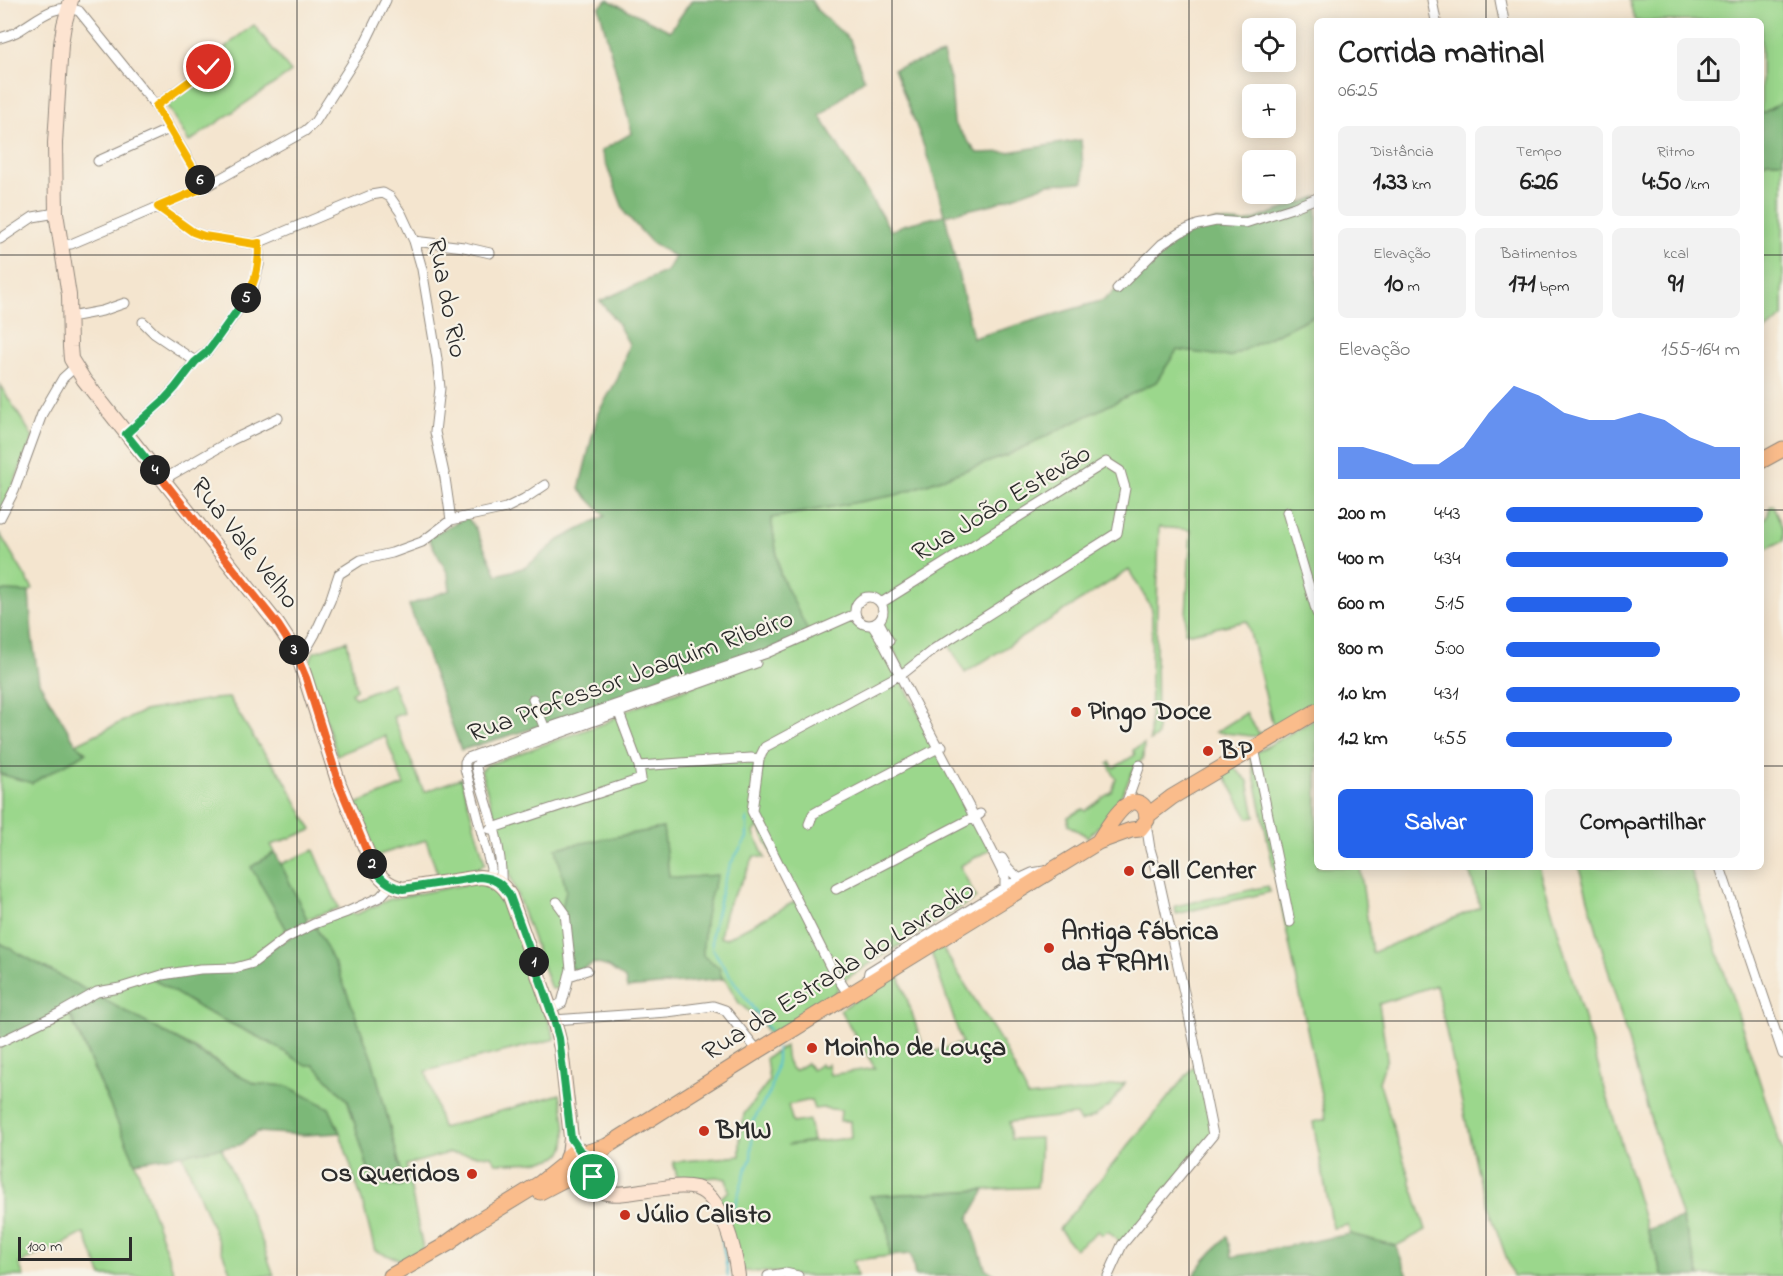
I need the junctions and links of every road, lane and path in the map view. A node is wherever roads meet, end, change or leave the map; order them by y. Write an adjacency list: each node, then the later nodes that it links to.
1 (386, 0): 12 (street)
2 (1432, 0): 5 (street)
3 (1500, 0): 6 (street)
4 (70, 4): 7 (street); 9 (street); 15 (street, Rua Vale Velho)
5 (1435, 18)
6 (1503, 18)
7 (0, 38)
8 (215, 52): 9 (street)
9 (156, 106): 10 (street)
10 (169, 129): 11 (street); 12 (street)
11 (98, 160)
12 (205, 187): 14 (street)
13 (1314, 199): 21 (street)
14 (158, 207): 18 (street, Rua do Rio); 19 (street)
15 (56, 213): 16 (street); 19 (street, Rua Vale Velho)
16 (0, 239)
17 (414, 241): 18 (street, Rua do Rio); 20 (street); 35 (street, Rua do Rio)
18 (259, 243): 25 (street)
19 (61, 245): 23 (street, Rua Vale Velho)
20 (490, 253)
21 (1117, 289)
22 (125, 303): 23 (street)
23 (70, 317): 26 (street, Rua Vale Velho)
24 (143, 322): 25 (street)
25 (195, 362): 28 (street)
26 (75, 367): 28 (street, Rua Vale Velho); 34 (street)
27 (278, 418): 31 (street)
28 (126, 434): 31 (street, Rua Vale Velho)
29 (1783, 449): 30 (main road)
30 (1764, 459)
31 (164, 482): 40 (street, Rua Vale Velho)
32 (545, 485): 35 (street)
33 (1287, 512): 37 (street)
34 (0, 518)
35 (451, 520): 40 (street)
36 (881, 603): 38 (street); 39 (street); 41 (street, Rua João Estevão)
37 (1314, 603)
38 (856, 617): 39 (street); 43 (street, Rua Professor Joaquim Ribeiro); 45 (street, Rua Professor Joaquim Ribeiro)
39 (875, 624): 41 (street)
40 (296, 652): 63 (street, Rua Vale Velho)
41 (902, 674): 46 (street); 48 (street)
42 (533, 699): 45 (street)
43 (619, 713): 50 (street); 51 (street, Rua Professor Joaquim Ribeiro)
44 (1314, 713): 47 (main road, Rua da Estrada do Lavradio)
45 (545, 729): 52 (street, Rua Professor Joaquim Ribeiro)
46 (941, 746): 53 (street); 55 (street)
47 (1254, 748): 54 (main road, Rua da Estrada do Lavradio); 67 (street)
48 (759, 759): 50 (street); 71 (street)
49 (1140, 765): 54 (street)
50 (639, 766): 56 (street)
51 (488, 808): 52 (street); 56 (street, Rua Professor Joaquim Ribeiro)
52 (476, 811): 57 (street, Rua Professor Joaquim Ribeiro)
53 (977, 815): 61 (street); 64 (street); 65 (street)
54 (1136, 815): 58 (main road, Rua da Estrada do Lavradio); 58 (main road, Rua da Estrada do Lavradio); 81 (street)
55 (808, 824)
56 (493, 828): 57 (street); 62 (street, Rua Professor Joaquim Ribeiro)
57 (482, 831): 62 (street, Rua Professor Joaquim Ribeiro)
58 (1098, 842): 59 (main road, Rua da Estrada do Lavradio)
59 (1052, 870): 61 (street); 70 (main road, Rua da Estrada do Lavradio)
60 (1721, 870): 75 (street)
61 (1019, 879): 64 (street)
62 (496, 881): 63 (street); 72 (street)
63 (391, 885): 73 (street)
64 (1005, 888): 70 (street)
65 (836, 889)
66 (557, 902): 69 (street)
67 (1290, 922)
68 (587, 970): 69 (street)
69 (569, 976): 72 (street)
70 (867, 984): 71 (main road, Rua da Estrada do Lavradio)
71 (844, 989): 74 (main road, Rua da Estrada do Lavradio)
72 (552, 1014): 74 (street); 76 (street)
73 (0, 1042)
74 (758, 1051): 76 (main road, Rua da Estrada do Lavradio)
75 (1783, 1054)
76 (580, 1163): 77 (main road, Rua da Estrada do Lavradio); 78 (street)
77 (391, 1276)
78 (738, 1276)
79 (768, 1276): 80 (street)
80 (798, 1276)
81 (1108, 1276)

